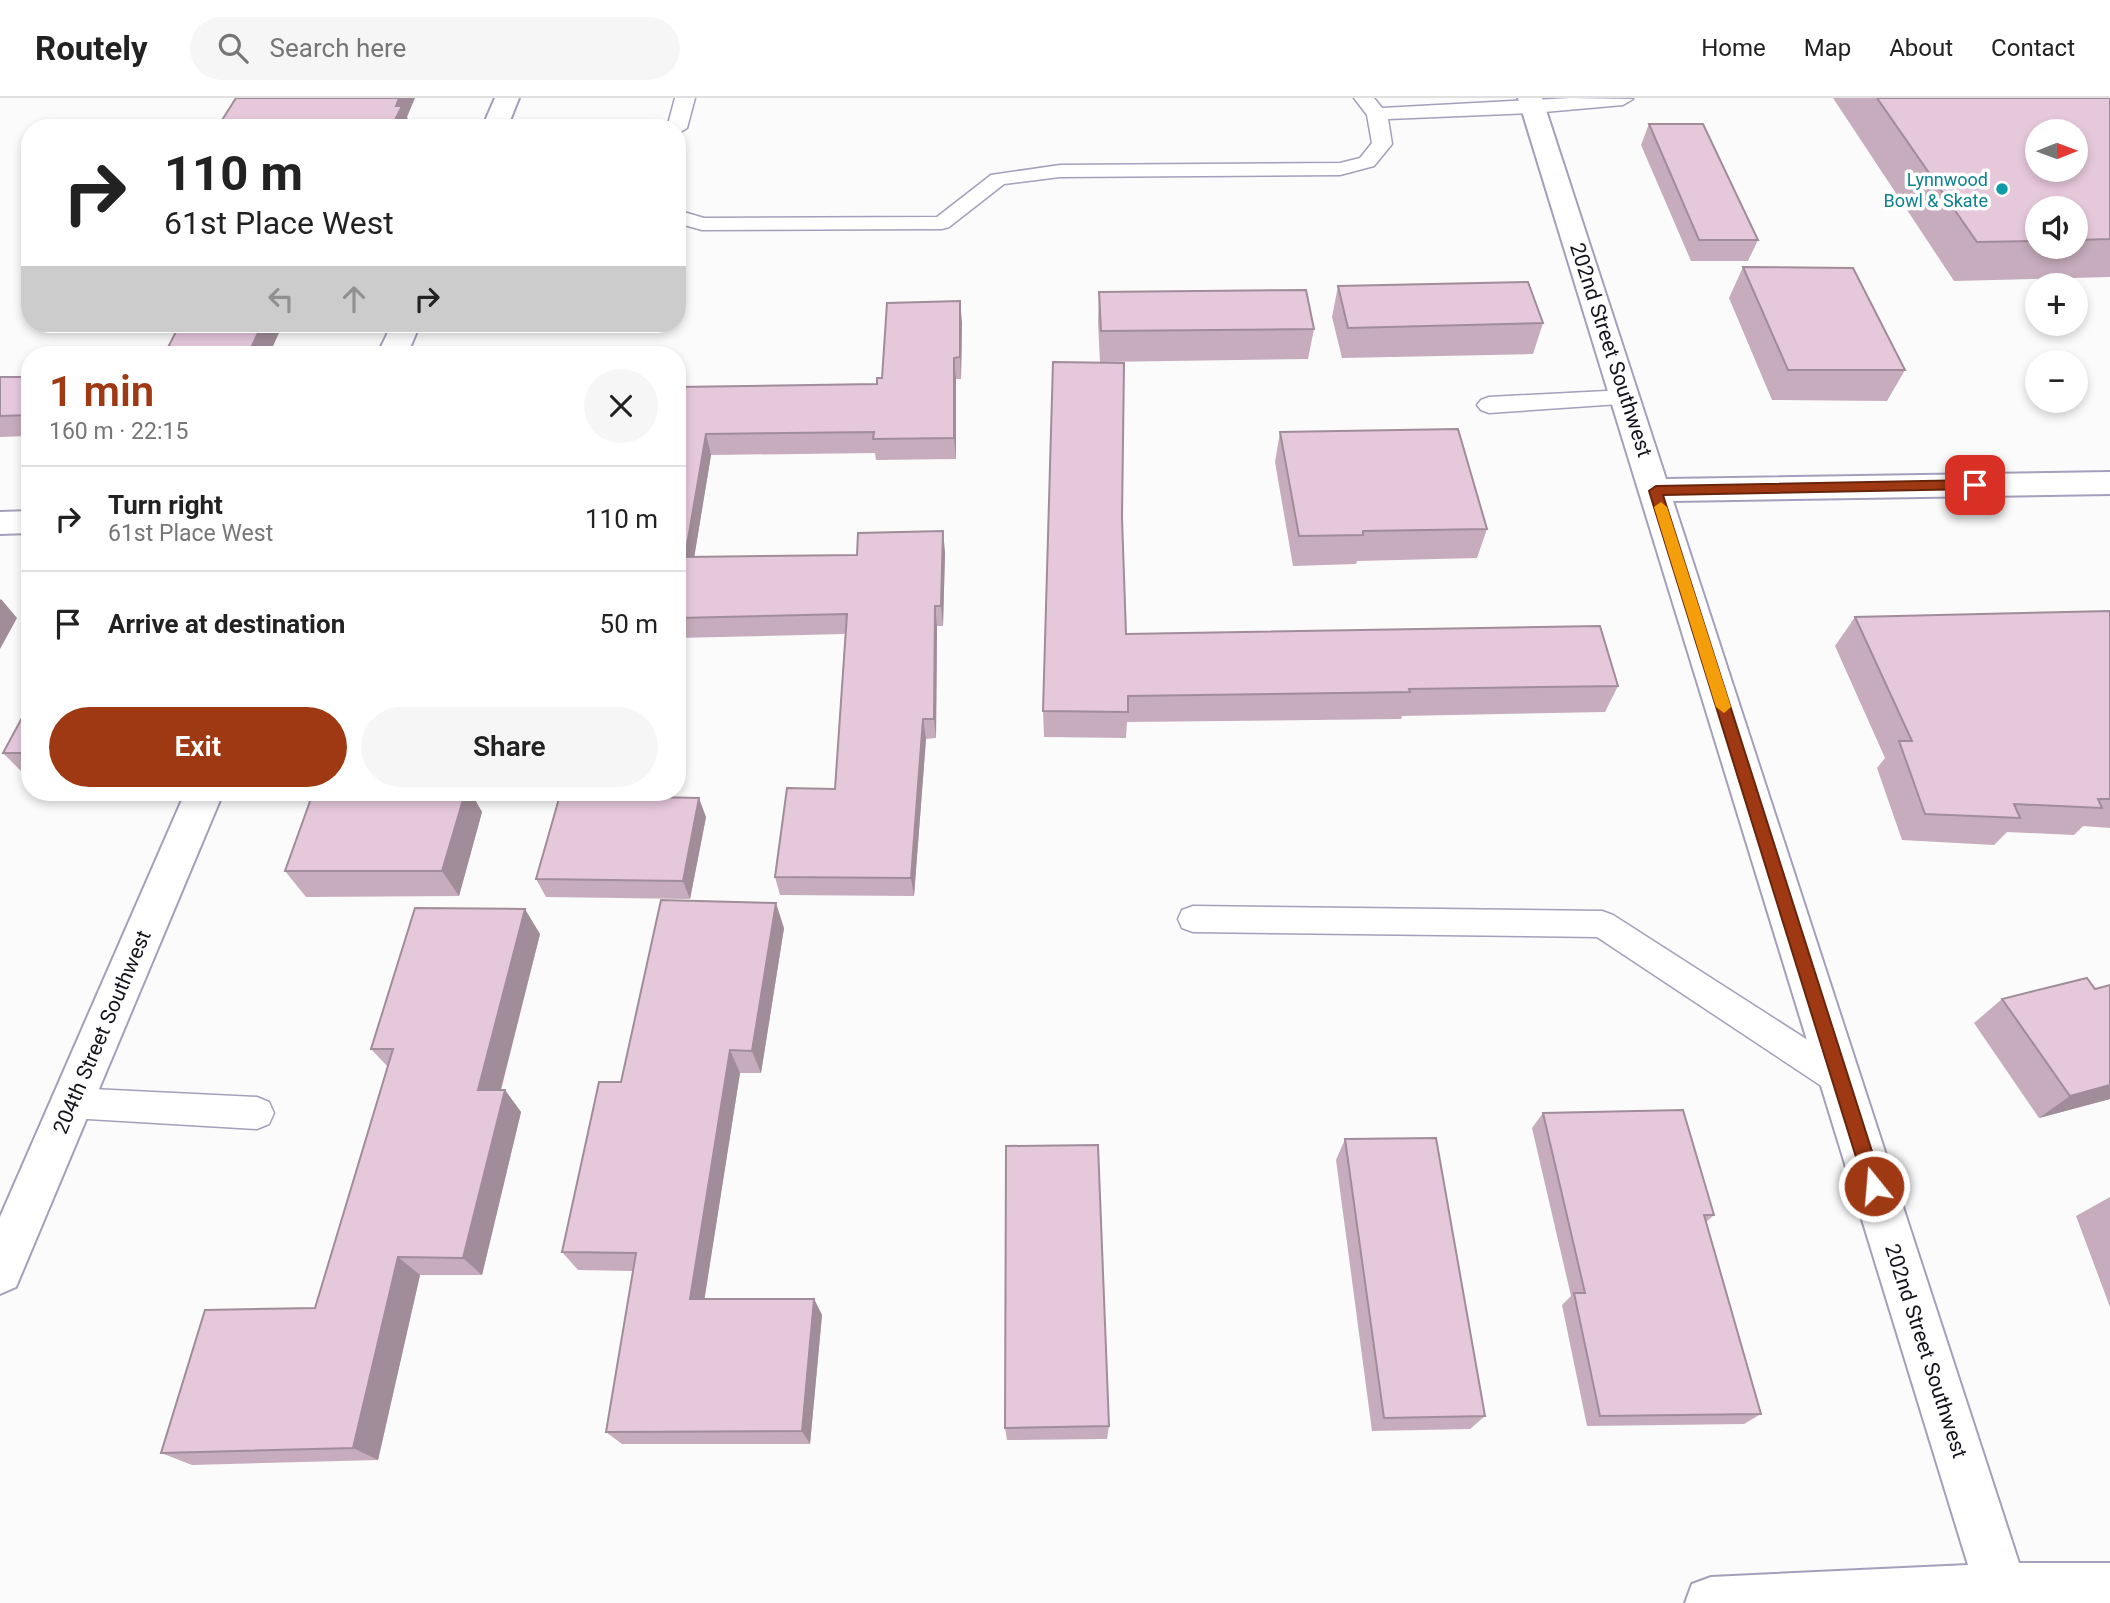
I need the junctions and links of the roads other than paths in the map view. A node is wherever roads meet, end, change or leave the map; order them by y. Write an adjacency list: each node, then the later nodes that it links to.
1 (507, 98): 6 (street)
2 (685, 98): 7 (lane)
3 (1623, 99): 4 (lane)
4 (1532, 103): 5 (lane); 9 (street, 202nd Street Southwest)
5 (1371, 106): 8 (lane)
6 (498, 119)
7 (679, 119)
8 (686, 219)
9 (1626, 398): 10 (lane); 12 (street, 202nd Street Southwest)
10 (1489, 405)
11 (2110, 483): 12 (street)
12 (1656, 491): 17 (street, 202nd Street Southwest)
13 (21, 522): 14 (street)
14 (0, 523)
15 (201, 801): 18 (street, 204th Street Southwest)
16 (1193, 919): 17 (lane)
17 (1841, 1080): 22 (street, 202nd Street Southwest)
18 (71, 1103): 19 (lane); 20 (street, 204th Street Southwest)
19 (257, 1113)
20 (0, 1271)
21 (2110, 1589): 22 (street)
22 (2003, 1596): 23 (street)
23 (1711, 1603)

